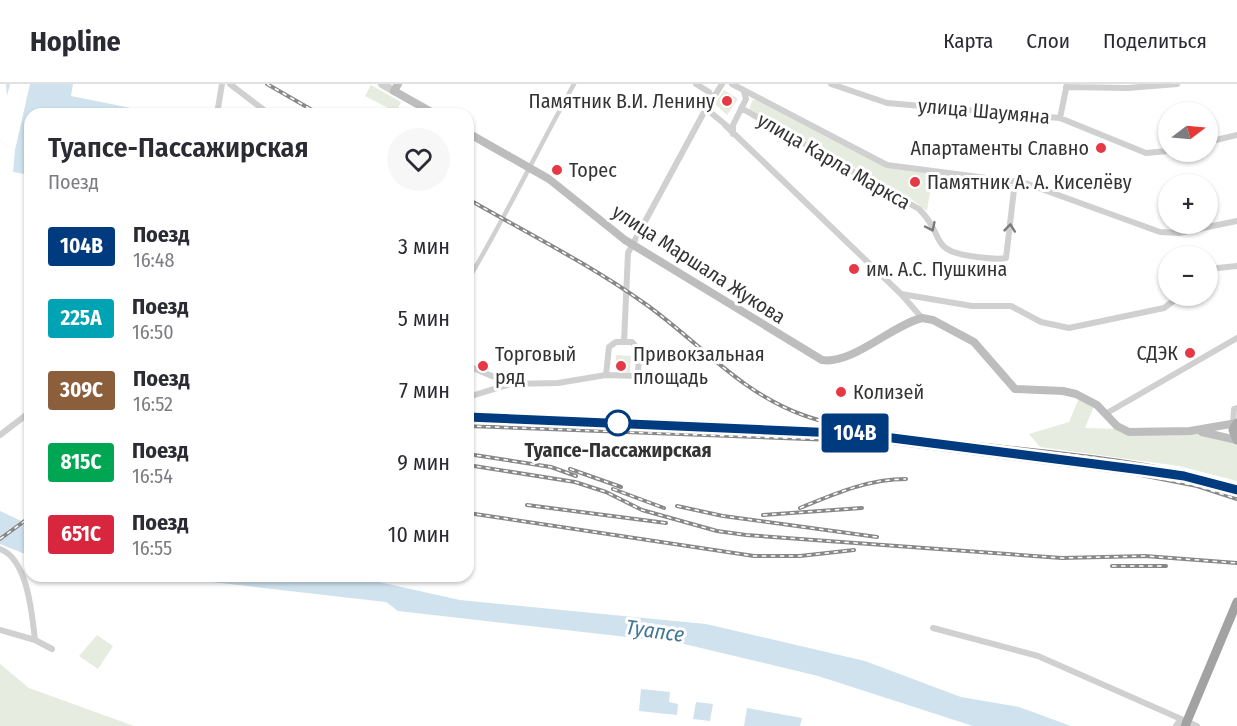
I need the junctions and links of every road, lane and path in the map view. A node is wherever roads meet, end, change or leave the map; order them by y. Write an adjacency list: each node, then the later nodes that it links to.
1 (222, 84): 14 (street)
2 (230, 84): 15 (street)
3 (382, 84): 11 (street)
4 (574, 84): 27 (street)
5 (696, 84): 13 (street)
6 (721, 84): 13 (street)
7 (732, 84): 12 (street, улица Карла Маркса)
8 (831, 84): 19 (street, улица Шаумяна)
9 (1177, 84): 10 (street)
10 (1066, 86): 19 (street)
11 (396, 87): 16 (main road)
12 (745, 95): 17 (street); 28 (street, улица Карла Маркса)
13 (711, 100): 18 (street)
14 (218, 108)
15 (261, 108)
16 (426, 108)
17 (741, 108): 20 (street); 28 (street, улица Карла Маркса, one-way to 28)
18 (707, 112): 21 (street); 30 (street)
19 (1060, 118): 26 (street, улица Шаумяна)
20 (734, 121): 21 (street); 22 (street)
21 (725, 125): 22 (street)
22 (734, 135): 34 (street)
23 (1237, 135): 25 (street)
24 (474, 136): 27 (main road, улица Маршала Жукова)
25 (1218, 140)
26 (1158, 152)
27 (529, 167): 30 (main road, улица Маршала Жукова); 33 (street)
28 (1015, 181): 29 (street, улица Карла Маркса)
29 (1237, 221)
30 (632, 244): 36 (main road, улица Маршала Жукова); 38 (street)
31 (1237, 266): 32 (street)
32 (1218, 268)
33 (474, 270)
34 (901, 294): 35 (street); 36 (street)
35 (1167, 306)
36 (922, 318): 44 (main road)
37 (1237, 338): 44 (street)
38 (624, 342): 40 (street); 40 (street)
39 (474, 369): 41 (street)
40 (606, 375): 41 (street)
41 (511, 384): 42 (street)
42 (474, 395)
43 (1237, 408): 46 (street)
44 (1107, 413): 47 (main road)
45 (24, 417): 48 (street)
46 (1236, 423): 47 (main road); 49 (main road)
47 (1190, 431): 49 (main road)
48 (0, 435)
49 (1237, 440)
50 (0, 549): 51 (street)
51 (24, 581)
52 (24, 582): 56 (street)
53 (1236, 605): 58 (highway)
54 (933, 628): 58 (street)
55 (0, 630): 56 (street)
56 (35, 640): 57 (street)
57 (52, 649)
58 (1182, 724): 59 (street)
59 (1197, 726)

